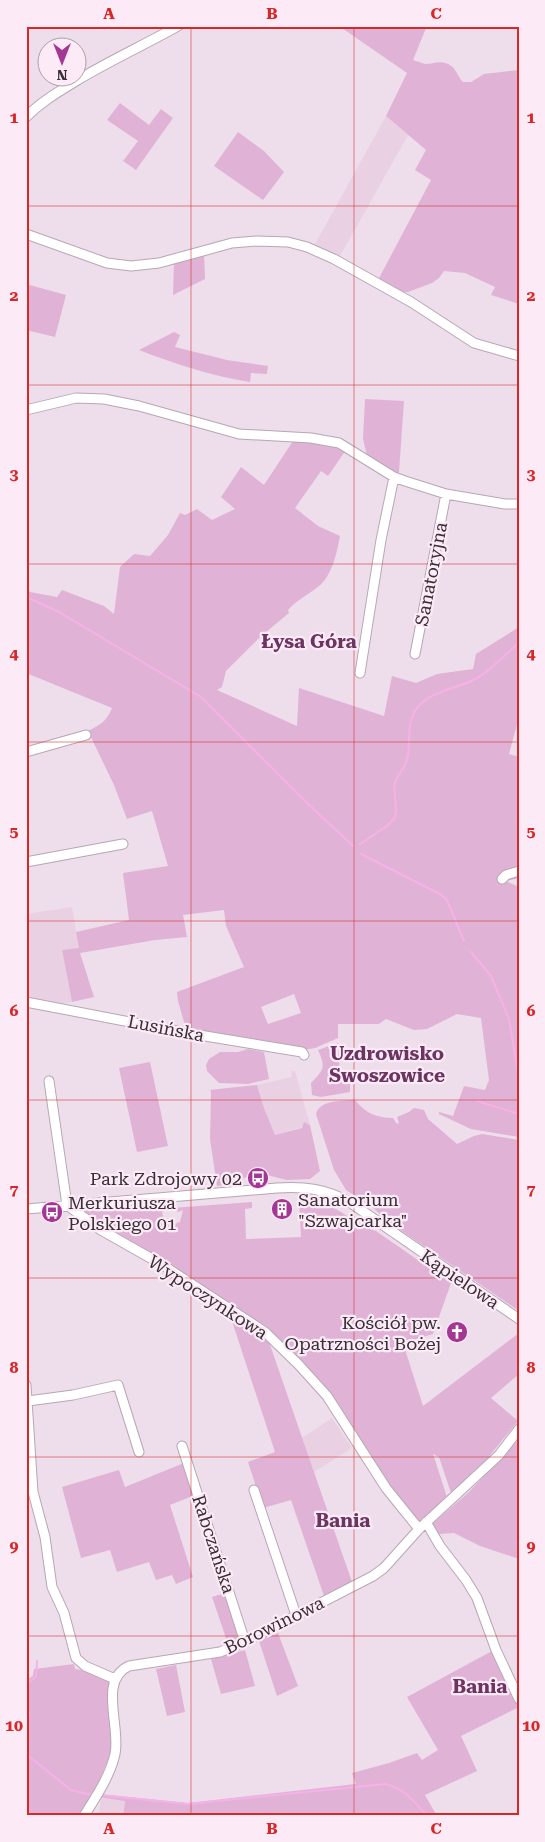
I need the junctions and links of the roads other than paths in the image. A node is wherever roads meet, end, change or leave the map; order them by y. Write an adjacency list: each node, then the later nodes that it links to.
1 (178, 26): 2 (street)
2 (26, 117)
3 (26, 234): 4 (street)
4 (519, 356)
5 (26, 410): 6 (street)
6 (394, 477): 7 (street); 10 (street)
7 (446, 494): 8 (street); 9 (street, Sanatoryjna)
8 (519, 504)
9 (415, 654)
10 (360, 673)
11 (86, 735): 12 (street)
12 (26, 752)
13 (123, 844): 14 (street)
14 (26, 862)
15 (519, 871): 16 (street)
16 (502, 879)
17 (26, 1002): 18 (street, Lusińska)
18 (304, 1055)
19 (49, 1081): 20 (street)
20 (67, 1205): 21 (street, Kąpielowa); 22 (street, Kąpielowa); 30 (street, Wypoczynkowa)
21 (26, 1209)
22 (519, 1319)
23 (26, 1385): 24 (street)
24 (28, 1401): 27 (street); 33 (street)
25 (519, 1429): 29 (street, Borowinowa)
26 (182, 1446): 32 (street, Rabczańska)
27 (139, 1452)
28 (254, 1490): 31 (street)
29 (426, 1522): 30 (street, Borowinowa); 34 (street)
30 (419, 1529): 31 (street, Borowinowa)
31 (296, 1615): 32 (street, Borowinowa)
32 (245, 1642): 33 (street, Borowinowa)
33 (115, 1678): 35 (street)
34 (519, 1699)
35 (88, 1815)

